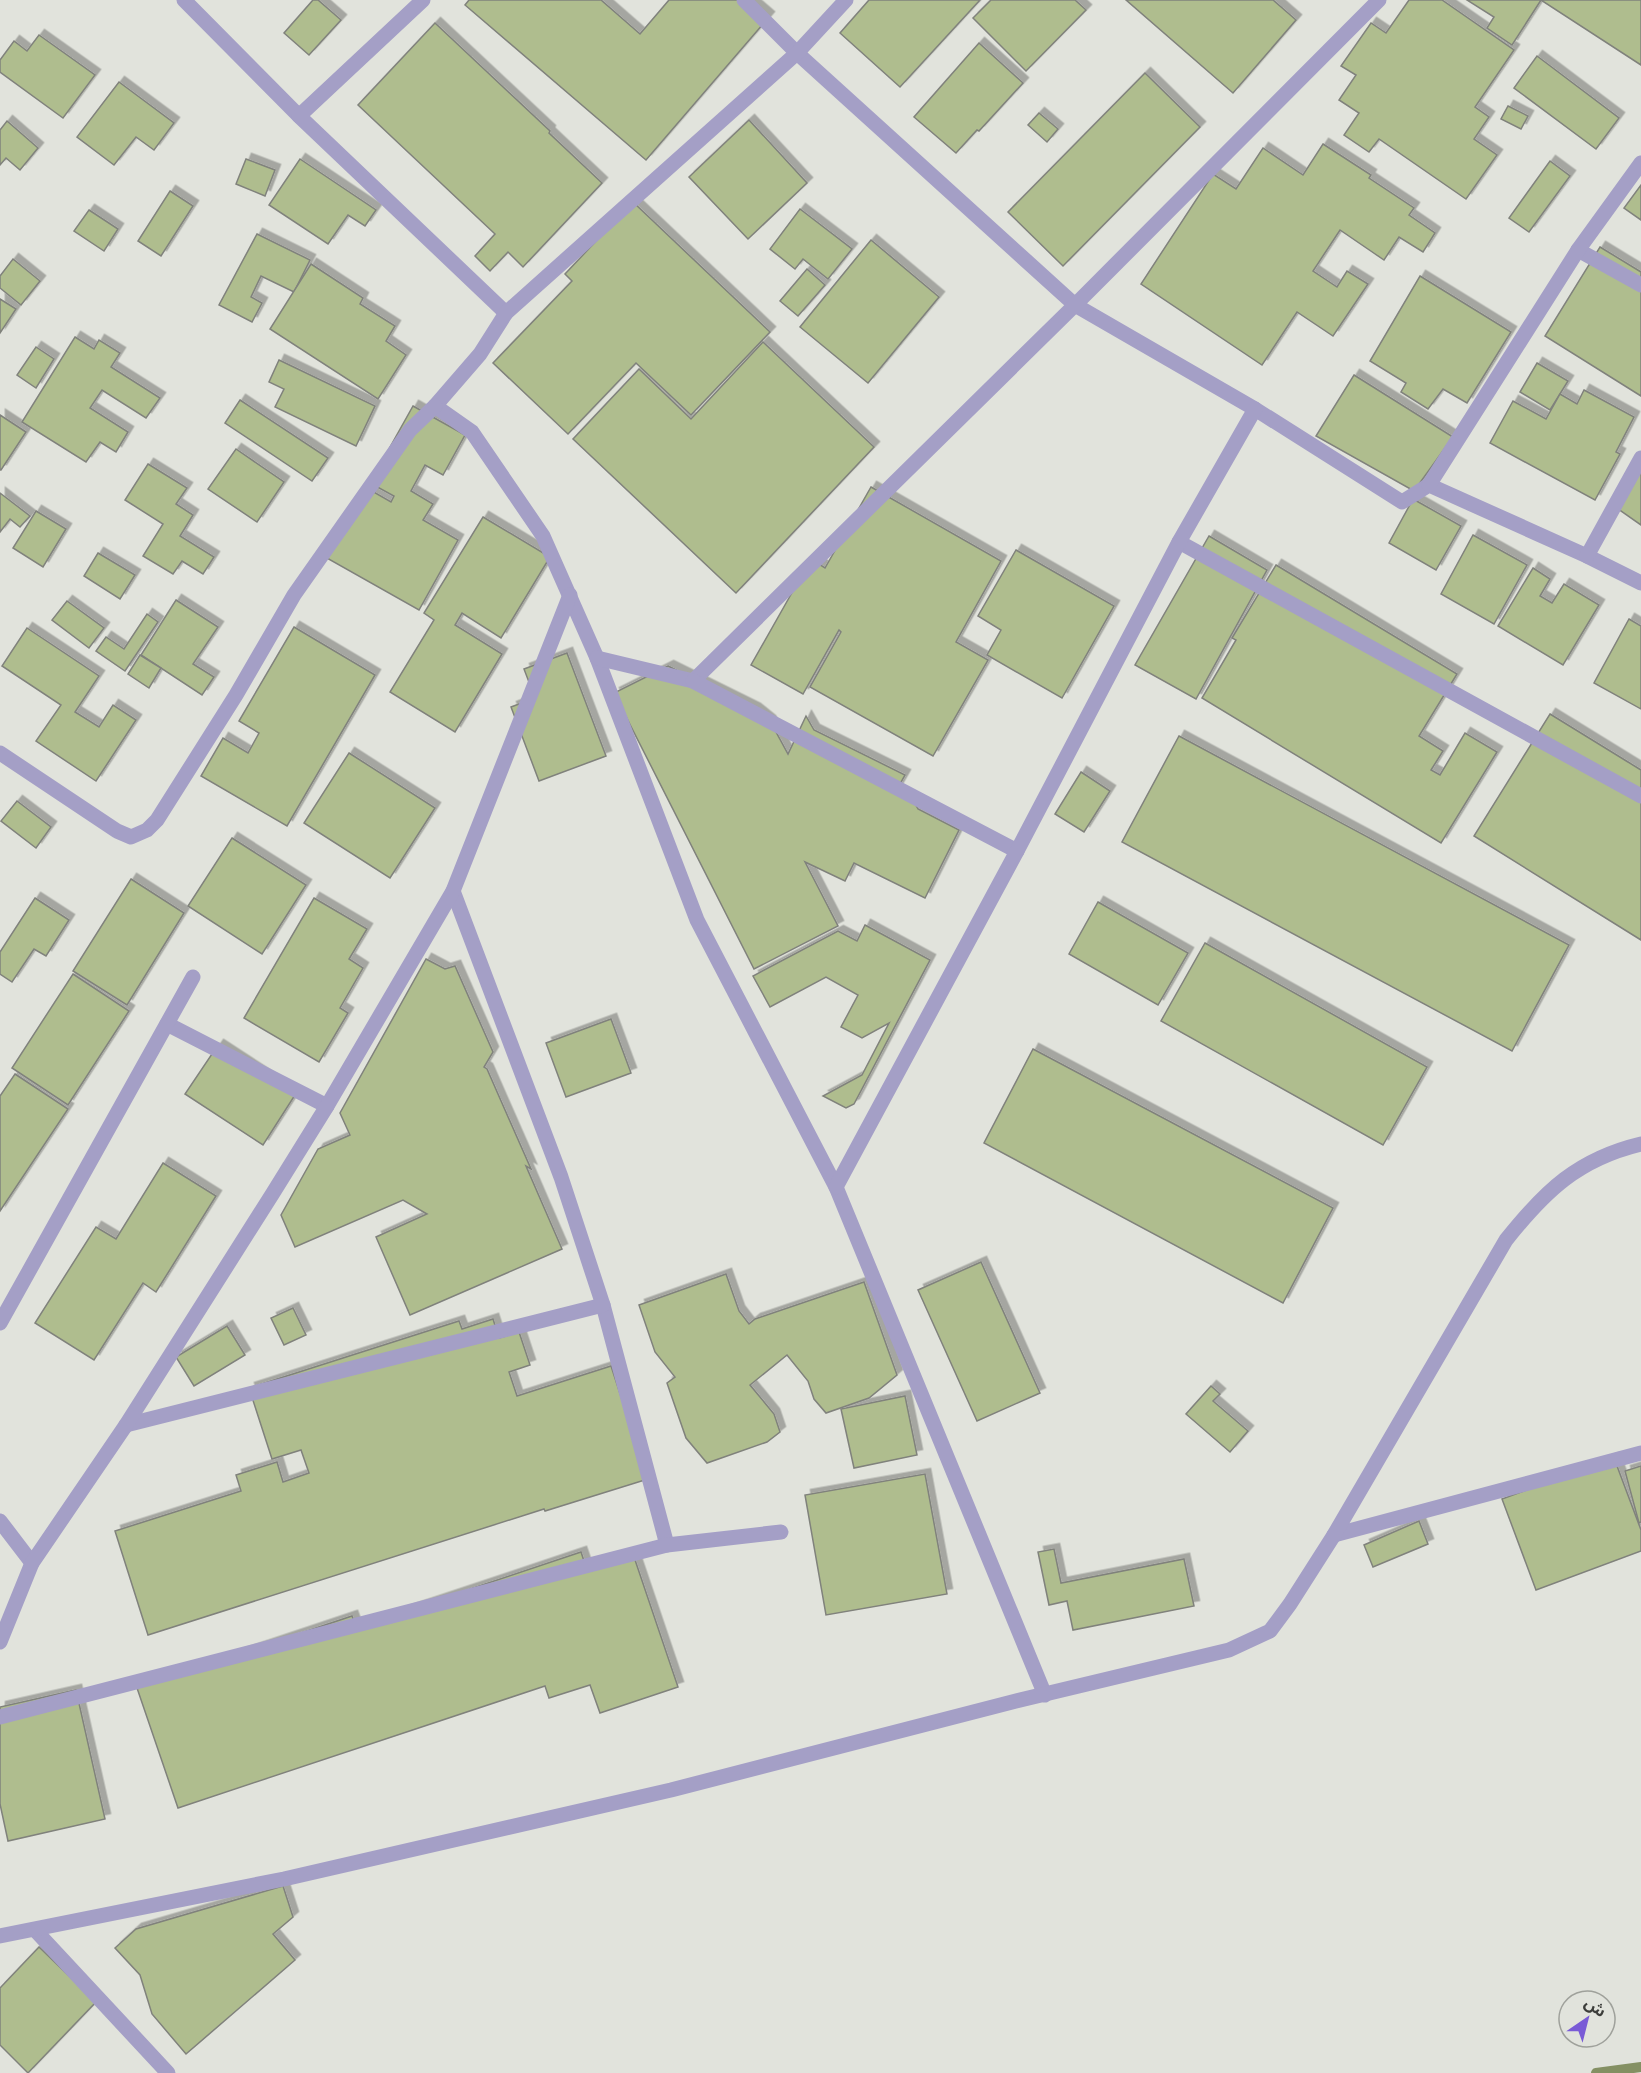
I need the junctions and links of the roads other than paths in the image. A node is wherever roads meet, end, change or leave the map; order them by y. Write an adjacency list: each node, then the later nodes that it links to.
1 (184, 0): 7 (street)
2 (423, 0): 7 (street)
3 (744, 0): 6 (street)
4 (846, 0): 6 (street)
5 (1379, 0): 11 (street)
6 (797, 53): 11 (street); 12 (street)
7 (299, 116): 12 (street)
8 (1641, 163): 9 (street)
9 (1578, 250): 10 (street); 16 (street)
10 (1641, 285)
11 (1075, 305): 14 (street); 22 (street)
12 (506, 313): 13 (street)
13 (435, 406): 20 (street); 23 (street)
14 (1255, 409): 16 (street); 17 (street)
15 (1641, 458): 18 (street)
16 (1429, 485): 18 (street)
17 (1179, 542): 24 (street); 25 (street)
18 (1587, 556): 19 (street)
19 (1641, 582)
20 (570, 595): 21 (street); 26 (street)
21 (597, 658): 22 (street); 31 (street)
22 (693, 681): 25 (street)
23 (0, 753)
24 (1641, 796)
25 (1017, 851): 31 (street)
26 (453, 891): 29 (street); 32 (street)
27 (193, 977): 28 (street)
28 (167, 1024): 29 (street); 33 (street)
29 (327, 1106): 34 (street)
30 (1641, 1144): 38 (street)
31 (836, 1187): 42 (street)
32 (603, 1305): 34 (street); 39 (street)
33 (0, 1323)
34 (126, 1425): 40 (street)
35 (1641, 1453): 38 (street)
36 (0, 1521): 40 (street)
37 (781, 1532): 39 (street)
38 (1334, 1535): 42 (street)
39 (667, 1545): 43 (street)
40 (32, 1563): 41 (street)
41 (0, 1642)
42 (1045, 1695): 44 (street)
43 (0, 1717)
44 (35, 1930): 45 (street); 46 (street)
45 (0, 1936)
46 (168, 2073)

